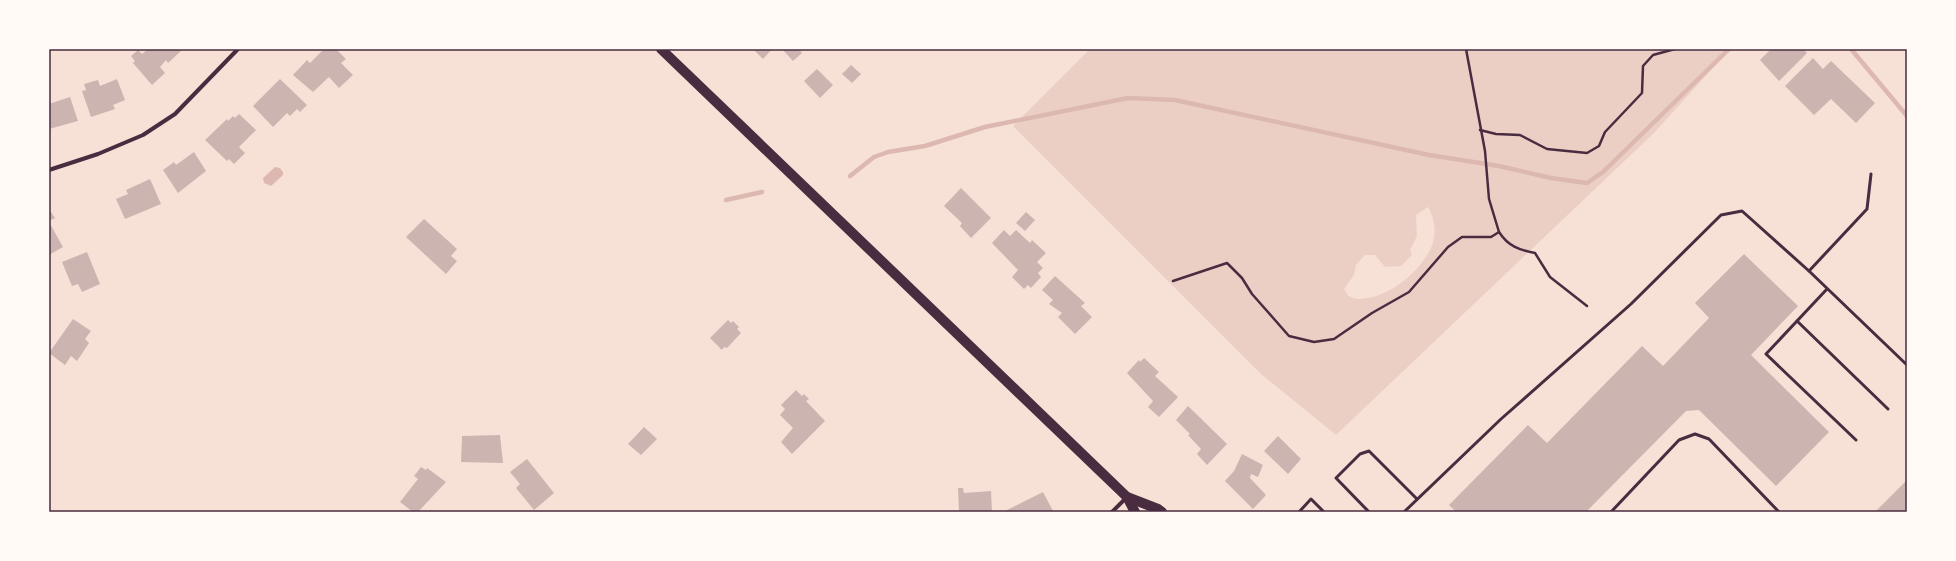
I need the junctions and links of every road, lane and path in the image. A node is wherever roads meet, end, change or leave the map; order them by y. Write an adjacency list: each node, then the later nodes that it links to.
1 (238, 49): 6 (street)
2 (661, 49): 17 (main road)
3 (1466, 49): 5 (path)
4 (1674, 49): 5 (path)
5 (1480, 130): 8 (path)
6 (49, 170)
7 (1871, 174): 9 (lane)
8 (1499, 232): 10 (path); 12 (path)
9 (1809, 272): 11 (lane); 18 (lane)
10 (1173, 281)
11 (1827, 289): 13 (lane); 14 (lane)
12 (1587, 306)
13 (1797, 321): 15 (lane); 16 (lane)
14 (1907, 365)
15 (1888, 409)
16 (1856, 440)
17 (1127, 497): 19 (street); 20 (main road); 21 (main road)
18 (1417, 500): 24 (lane); 25 (lane)
19 (1112, 512)
20 (1135, 512)
21 (1162, 512)
22 (1299, 512): 23 (lane)
23 (1324, 512)
24 (1370, 512)
25 (1404, 512)
26 (1611, 512): 27 (lane)
27 (1779, 512)

